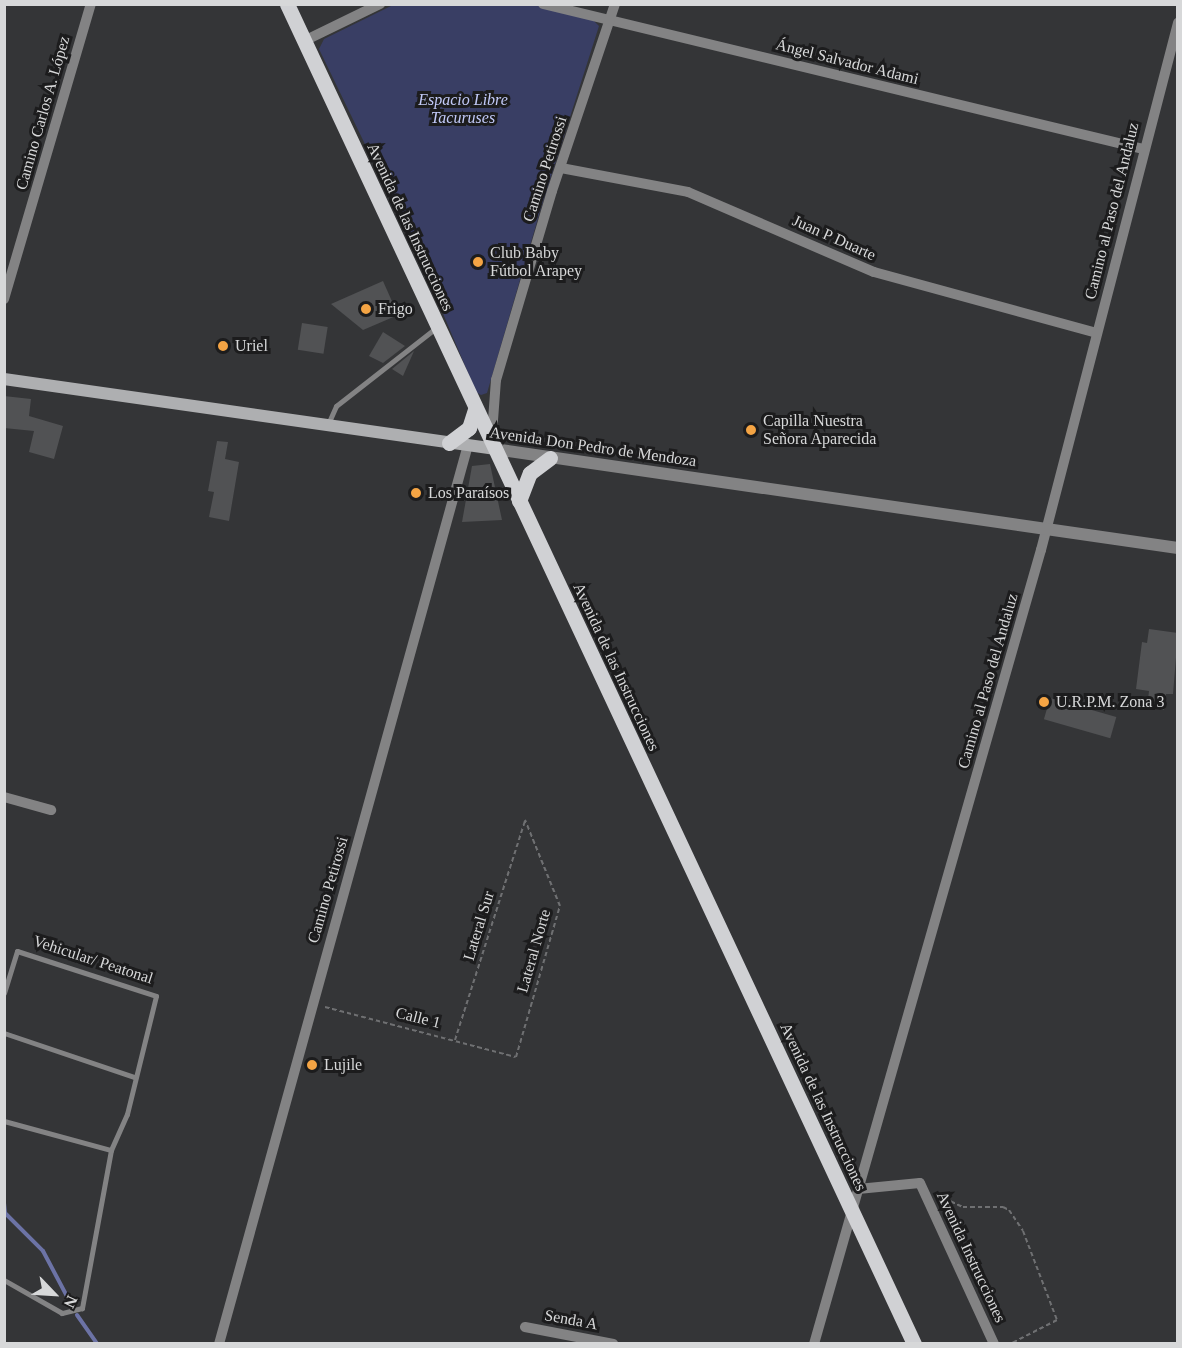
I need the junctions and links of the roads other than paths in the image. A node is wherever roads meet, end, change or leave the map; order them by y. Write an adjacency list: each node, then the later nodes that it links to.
1 (91, 4): 11 (street, Camino Carlos A. López)
2 (287, 4): 8 (main road, Avenida de las Instrucciones)
3 (380, 4): 8 (street)
4 (543, 4): 6 (street, Ángel Salvador Adami)
5 (615, 4): 6 (street, Camino Petirossi)
6 (610, 20): 9 (street, Ángel Salvador Adami); 10 (street, Camino Petirossi)
7 (1178, 22): 9 (street, Camino al Paso del Andaluz)
8 (304, 40): 12 (main road, Avenida de las Instrucciones)
9 (1143, 149): 13 (street, Camino al Paso del Andaluz)
10 (561, 168): 13 (street, Juan P Duarte); 19 (street, Camino Petirossi)
11 (4, 299)
12 (437, 327): 15 (main road, Avenida de las Instrucciones); 16 (lane)
13 (1097, 333): 22 (street, Camino al Paso del Andaluz)
14 (4, 379): 16 (main road, Avenida Don Pedro de Mendoza)
15 (475, 410): 17 (main road); 19 (main road, Avenida de las Instrucciones)
16 (328, 428): 17 (main road, Avenida Don Pedro de Mendoza)
17 (449, 443): 18 (main road, Avenida Don Pedro de Mendoza)
18 (468, 445): 19 (main road, Avenida Don Pedro de Mendoza); 36 (street, Camino Petirossi)
19 (494, 449): 20 (street, Avenida Don Pedro de Mendoza); 21 (main road, Avenida de las Instrucciones)
20 (550, 458): 21 (main road); 22 (street, Avenida Don Pedro de Mendoza)
21 (519, 501): 32 (main road, Avenida de las Instrucciones)
22 (1046, 530): 23 (street, Avenida Don Pedro de Mendoza); 31 (street, Camino al Paso del Andaluz)
23 (1178, 548)
24 (4, 797): 25 (street)
25 (51, 810)
26 (4, 993): 28 (lane, Vehicular/ Peatonal)
27 (4, 1033): 28 (lane)
28 (134, 1077): 30 (lane, Vehicular/ Peatonal)
29 (4, 1121): 30 (lane)
30 (111, 1150): 33 (lane, Vehicular/ Peatonal)
31 (858, 1189): 32 (street, Camino al Paso del Andaluz); 40 (street, Avenida Instrucciones)
32 (852, 1212): 38 (street, Camino al Paso del Andaluz); 39 (main road, Avenida de las Instrucciones)
33 (4, 1280)
34 (525, 1327): 35 (street, Senda A)
35 (590, 1341): 37 (street, Senda A)
36 (219, 1344)
37 (613, 1344)
38 (814, 1344)
39 (914, 1344)
40 (994, 1344)

